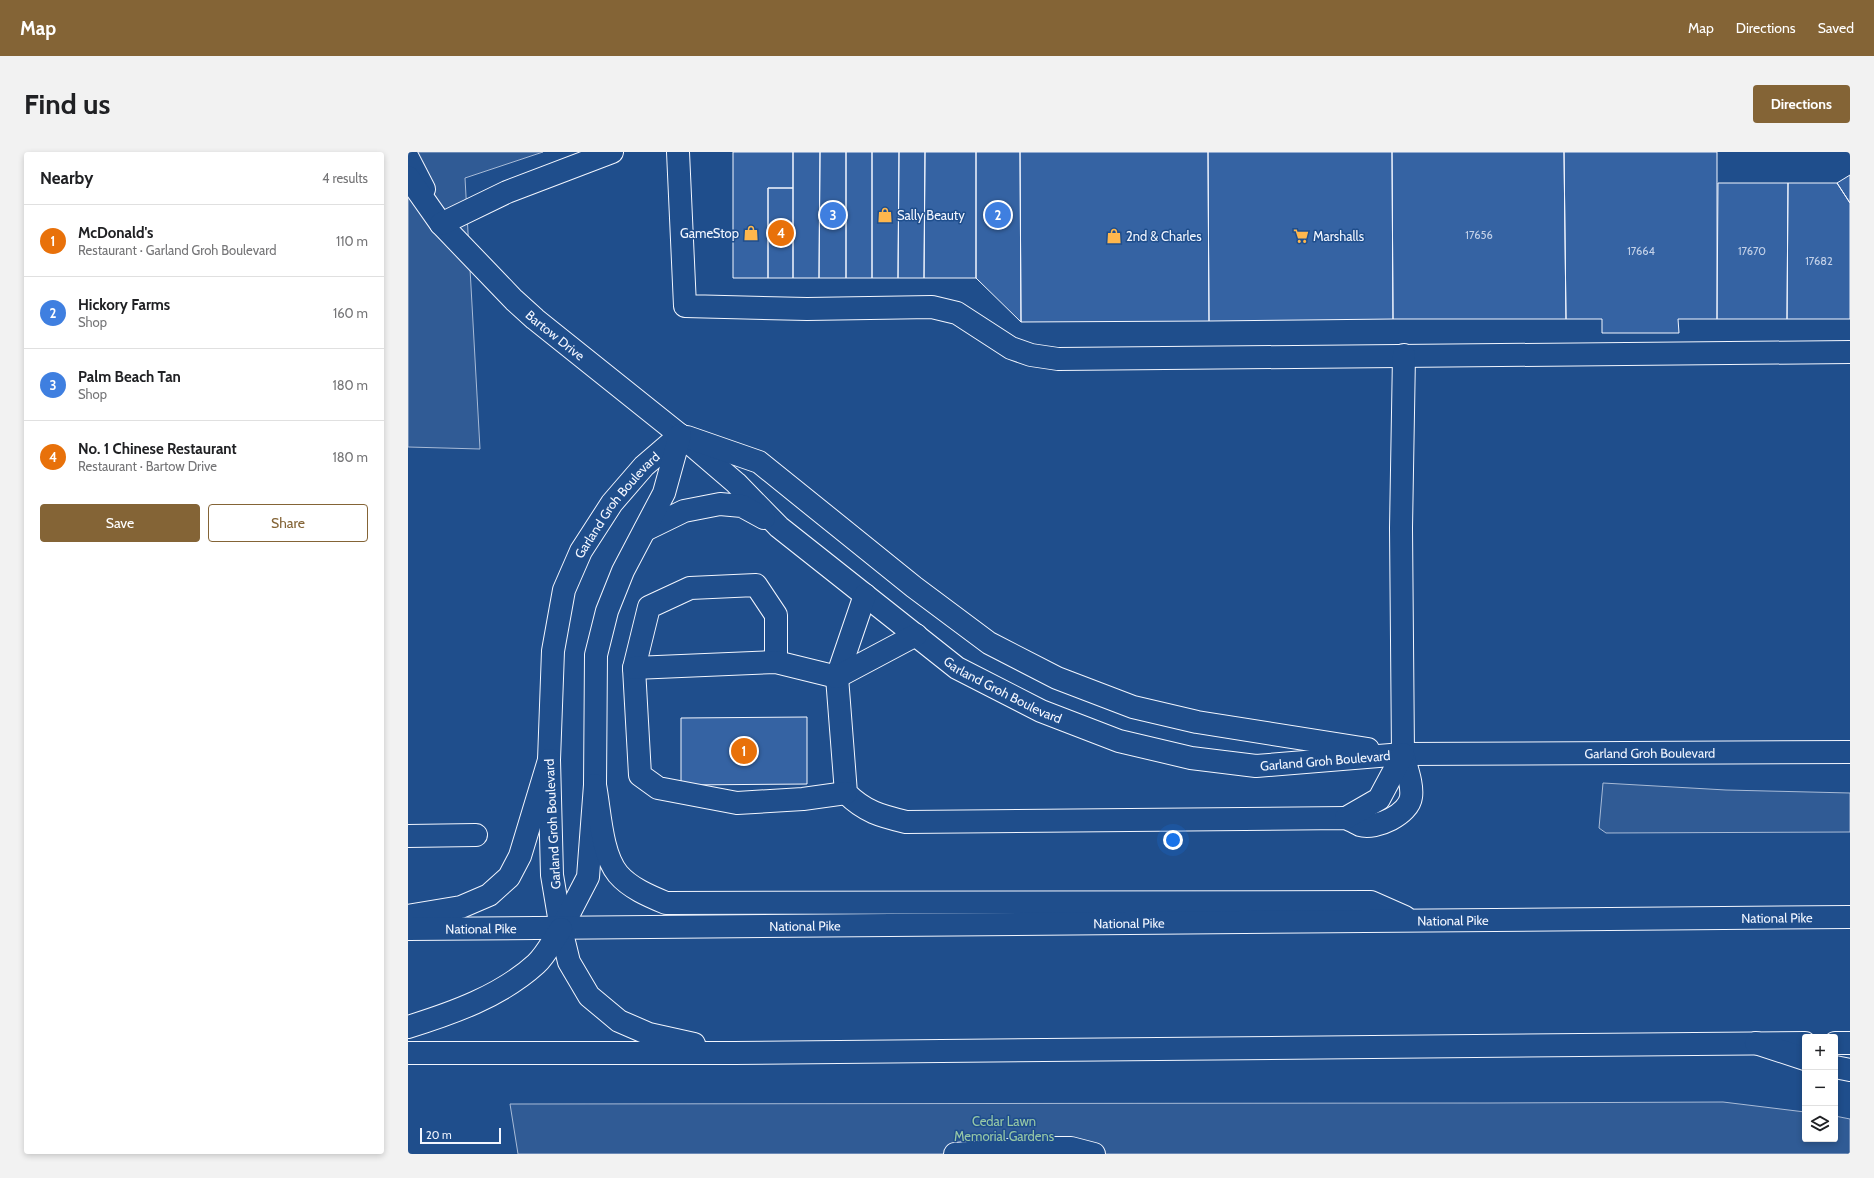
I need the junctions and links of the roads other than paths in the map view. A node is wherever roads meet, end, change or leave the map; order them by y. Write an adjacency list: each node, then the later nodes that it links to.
1 (612, 152): 5 (main road)
2 (678, 152): 7 (main road)
3 (408, 158): 5 (main road, Bartow Drive)
4 (408, 177): 5 (main road, Bartow Drive)
5 (441, 224): 8 (main road, Bartow Drive)
6 (1850, 352): 7 (main road)
7 (1404, 355): 17 (main road)
8 (680, 435): 9 (main road, Garland Groh Boulevard); 10 (main road, Garland Groh Boulevard); 17 (main road, Garland Groh Boulevard); 18 (main road, Garland Groh Boulevard)
9 (779, 526): 10 (main road); 11 (main road, Garland Groh Boulevard)
10 (645, 530): 19 (main road, Garland Groh Boulevard)
11 (865, 595): 12 (main road, Garland Groh Boulevard); 15 (main road)
12 (916, 635): 15 (main road); 17 (main road, Garland Groh Boulevard)
13 (776, 662): 14 (main road); 14 (main road); 15 (main road)
14 (634, 668): 20 (main road)
15 (837, 677): 20 (main road)
16 (1850, 752): 17 (main road, Garland Groh Boulevard)
17 (1403, 754): 20 (main road)
18 (549, 760): 23 (main road); 27 (main road, Garland Groh Boulevard)
19 (595, 784): 25 (main road); 27 (main road, Garland Groh Boulevard)
20 (846, 793)
21 (476, 835): 22 (main road)
22 (408, 836)
23 (408, 916)
24 (1850, 917): 25 (main road, National Pike)
25 (1412, 920): 27 (main road, National Pike)
26 (408, 929): 27 (main road, National Pike)
27 (561, 929): 28 (main road); 34 (main road)
28 (408, 1027)
29 (1802, 1043): 32 (main road)
30 (1838, 1043): 31 (main road)
31 (1850, 1043)
32 (1756, 1044): 34 (main road); 35 (main road)
33 (408, 1053): 34 (main road)
34 (734, 1053)
35 (1802, 1058)
36 (1838, 1068): 37 (main road)
37 (1850, 1070)
38 (955, 1154): 39 (main road)
39 (1094, 1154)

